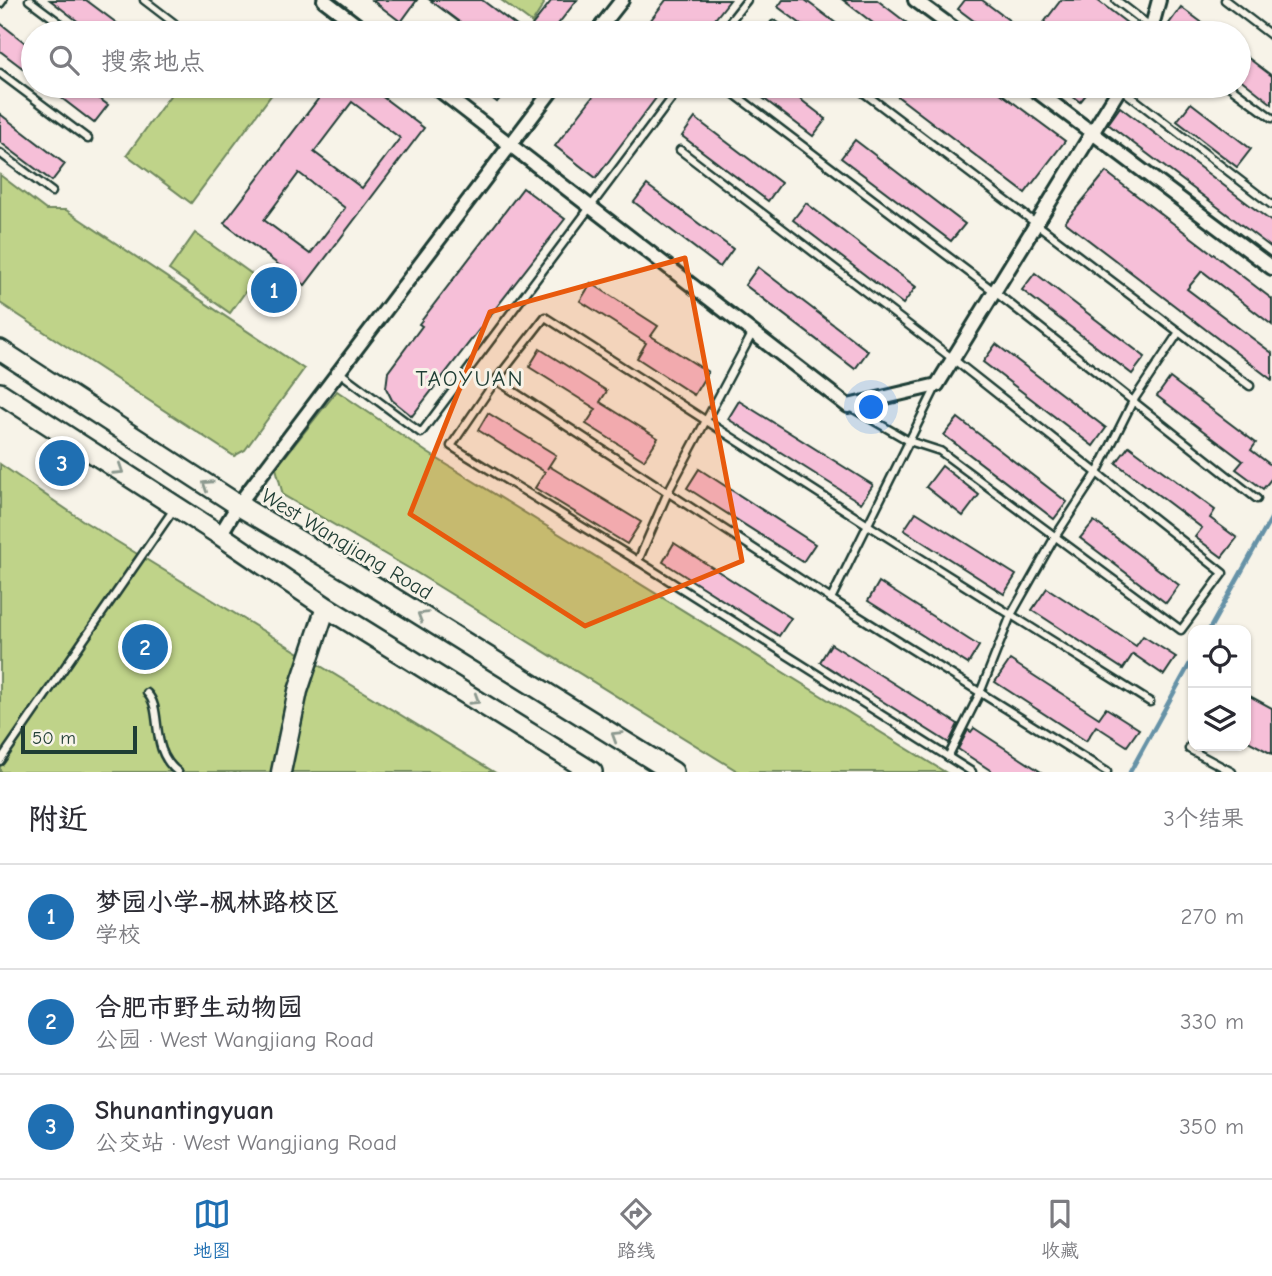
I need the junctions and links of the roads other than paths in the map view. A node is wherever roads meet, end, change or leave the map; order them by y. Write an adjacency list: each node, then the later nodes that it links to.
1 (29, 0): 10 (lane)
2 (144, 0): 11 (lane)
3 (324, 0): 12 (street)
4 (622, 0): 13 (street)
5 (747, 0): 14 (lane)
6 (915, 0): 15 (street)
7 (1116, 0): 16 (lane)
8 (1159, 0): 17 (street)
9 (1225, 0): 18 (lane)
10 (57, 21)
11 (171, 21)
12 (351, 21)
13 (605, 21)
14 (730, 21)
15 (944, 21)
16 (1141, 21)
17 (1156, 21)
18 (1272, 36)
19 (0, 73): 20 (lane)
20 (21, 89)
21 (33, 98): 33 (lane)
22 (449, 98): 34 (street)
23 (546, 98): 34 (street)
24 (672, 98): 39 (lane)
25 (740, 98): 42 (lane)
26 (871, 98): 40 (lane)
27 (1046, 98): 32 (street)
28 (1114, 98): 32 (street)
29 (1134, 98): 38 (lane)
30 (1245, 98): 31 (lane)
31 (1272, 118)
32 (1093, 133): 40 (street); 41 (street)
33 (88, 139)
34 (510, 145): 39 (street); 47 (street)
35 (680, 150): 46 (lane)
36 (0, 153): 37 (lane)
37 (52, 192)
38 (1272, 205)
39 (589, 206): 43 (street); 47 (lane)
40 (1037, 224): 42 (street); 44 (lane)
41 (1272, 268)
42 (995, 292): 46 (street); 52 (lane)
43 (753, 332): 53 (street); 54 (lane)
44 (1179, 332): 50 (lane); 52 (lane)
45 (0, 350): 59 (main road, West Wangjiang Road, one-way to 45)
46 (953, 359): 49 (street); 56 (lane)
47 (339, 372): 59 (street)
48 (496, 380): 54 (lane); 57 (lane); 64 (lane)
49 (937, 385): 53 (street); 55 (lane)
50 (1250, 386)
51 (0, 393): 60 (main road, one-way to 60)
52 (1133, 401): 56 (lane); 58 (lane)
53 (848, 406): 55 (lane)
54 (705, 420): 57 (lane); 61 (lane)
55 (909, 440): 61 (lane); 63 (lane)
56 (1097, 473): 63 (lane); 63 (lane)
57 (668, 492): 64 (lane); 65 (lane)
58 (1257, 499)
59 (238, 505): 62 (street); 77 (main road, West Wangjiang Road, one-way to 59)
60 (176, 507): 62 (main road); 73 (lane)
61 (867, 525): 65 (lane); 67 (lane)
62 (220, 535): 66 (main road)
63 (1055, 537): 67 (lane)
64 (638, 561): 72 (lane)
65 (831, 599): 69 (lane)
66 (326, 607): 75 (street); 76 (main road, one-way to 76)
67 (1011, 615): 69 (lane); 70 (lane)
68 (147, 693): 74 (lane)
69 (980, 693): 72 (lane); 79 (lane)
70 (1150, 702)
71 (1193, 751): 80 (lane)
72 (948, 757): 78 (lane)
73 (0, 761)
74 (178, 772)
75 (281, 772)
76 (592, 772)
77 (673, 772)
78 (972, 772)
79 (1107, 772)
80 (1232, 772)

